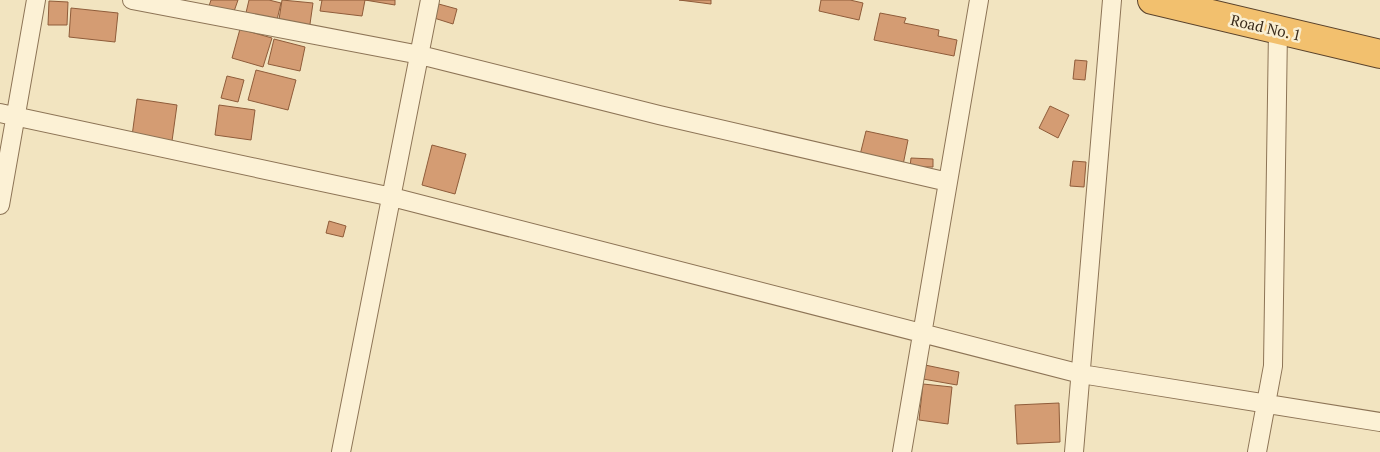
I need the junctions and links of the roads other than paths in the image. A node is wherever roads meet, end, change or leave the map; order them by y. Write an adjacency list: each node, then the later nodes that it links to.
1 (36, 0): 10 (street)
2 (132, 0): 9 (street)
3 (430, 0): 9 (street)
4 (979, 0): 11 (street)
5 (1112, 0): 15 (street)
6 (1152, 0): 7 (highway, Road No. 1)
7 (1278, 30): 8 (highway, Road No. 1); 16 (street)
8 (1380, 54)
9 (420, 55): 11 (street); 12 (street)
10 (8, 114): 12 (street); 13 (street)
11 (948, 182): 14 (street)
12 (392, 197): 14 (street); 18 (street)
13 (0, 205)
14 (922, 333): 15 (street); 19 (street)
15 (1081, 374): 16 (street); 20 (street)
16 (1266, 404): 17 (street); 21 (street)
17 (1380, 422)
18 (341, 452)
19 (902, 452)
20 (1074, 452)
21 (1257, 452)

